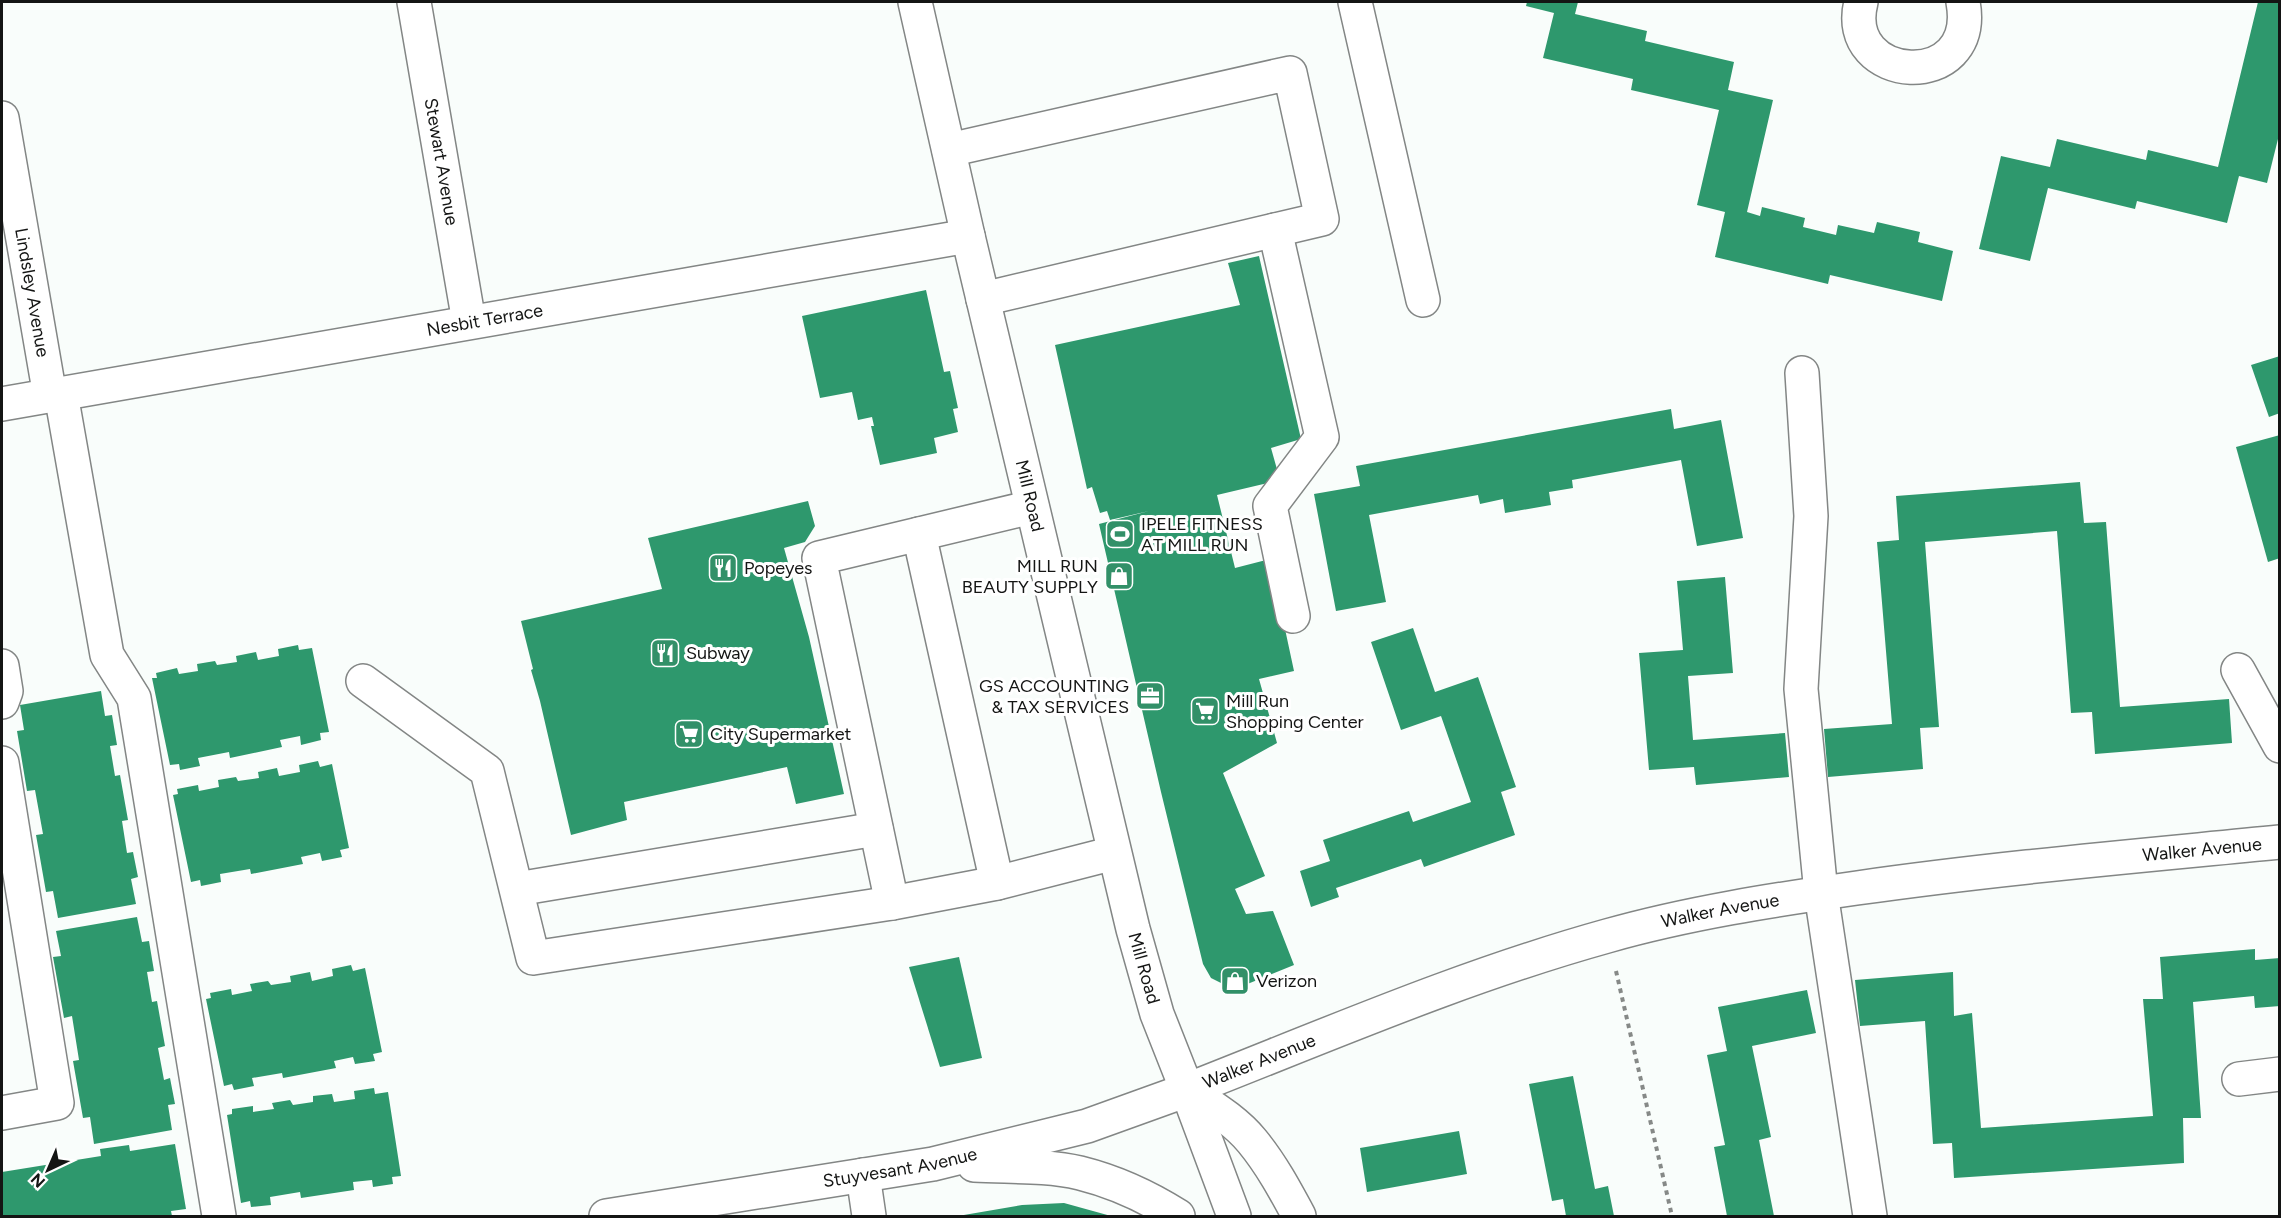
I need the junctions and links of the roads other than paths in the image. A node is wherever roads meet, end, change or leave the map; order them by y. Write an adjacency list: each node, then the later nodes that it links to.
1 (414, 2): 12 (street, Stewart Avenue)
2 (915, 2): 7 (street, Mill Road)
3 (1355, 2): 11 (street)
4 (1861, 2): 5 (street)
5 (1963, 2)
6 (2, 118): 14 (street, Lindsley Avenue)
7 (949, 150): 8 (street); 9 (street, Mill Road)
8 (1275, 230): 10 (street); 18 (street)
9 (968, 236): 10 (street, Mill Road); 12 (street, Nesbit Terrace)
10 (984, 299): 16 (street, Mill Road)
11 (1424, 300)
12 (469, 322): 14 (street, Nesbit Terrace)
13 (1802, 373): 30 (street)
14 (55, 395): 15 (street, Nesbit Terrace); 38 (street, Lindsley Avenue)
15 (2, 404)
16 (1032, 507): 17 (street); 27 (street, Mill Road)
17 (919, 534): 25 (street); 28 (street)
18 (1293, 616)
19 (2, 666): 22 (street)
20 (2238, 670): 23 (street)
21 (363, 681): 29 (street)
22 (2, 702)
23 (2280, 746)
24 (2, 763): 35 (street)
25 (876, 829): 29 (street); 31 (street)
26 (2280, 842): 30 (street, Walker Avenue)
27 (1114, 853): 28 (street); 34 (street, Mill Road)
28 (997, 883): 31 (street)
29 (517, 889): 31 (street)
30 (1821, 893): 34 (street, Walker Avenue); 44 (street)
31 (892, 903)
32 (2280, 1074): 33 (street)
33 (2239, 1079)
34 (1186, 1090): 36 (street, Stuyvesant Avenue); 42 (street); 43 (street)
35 (2, 1113)
36 (933, 1164): 37 (street, Stuyvesant Avenue); 41 (street)
37 (863, 1175): 39 (street, Stuyvesant Avenue); 40 (street)
38 (219, 1216)
39 (606, 1216)
40 (869, 1216)
41 (1178, 1216)
42 (1233, 1216)
43 (1299, 1216)
44 (1870, 1216)

